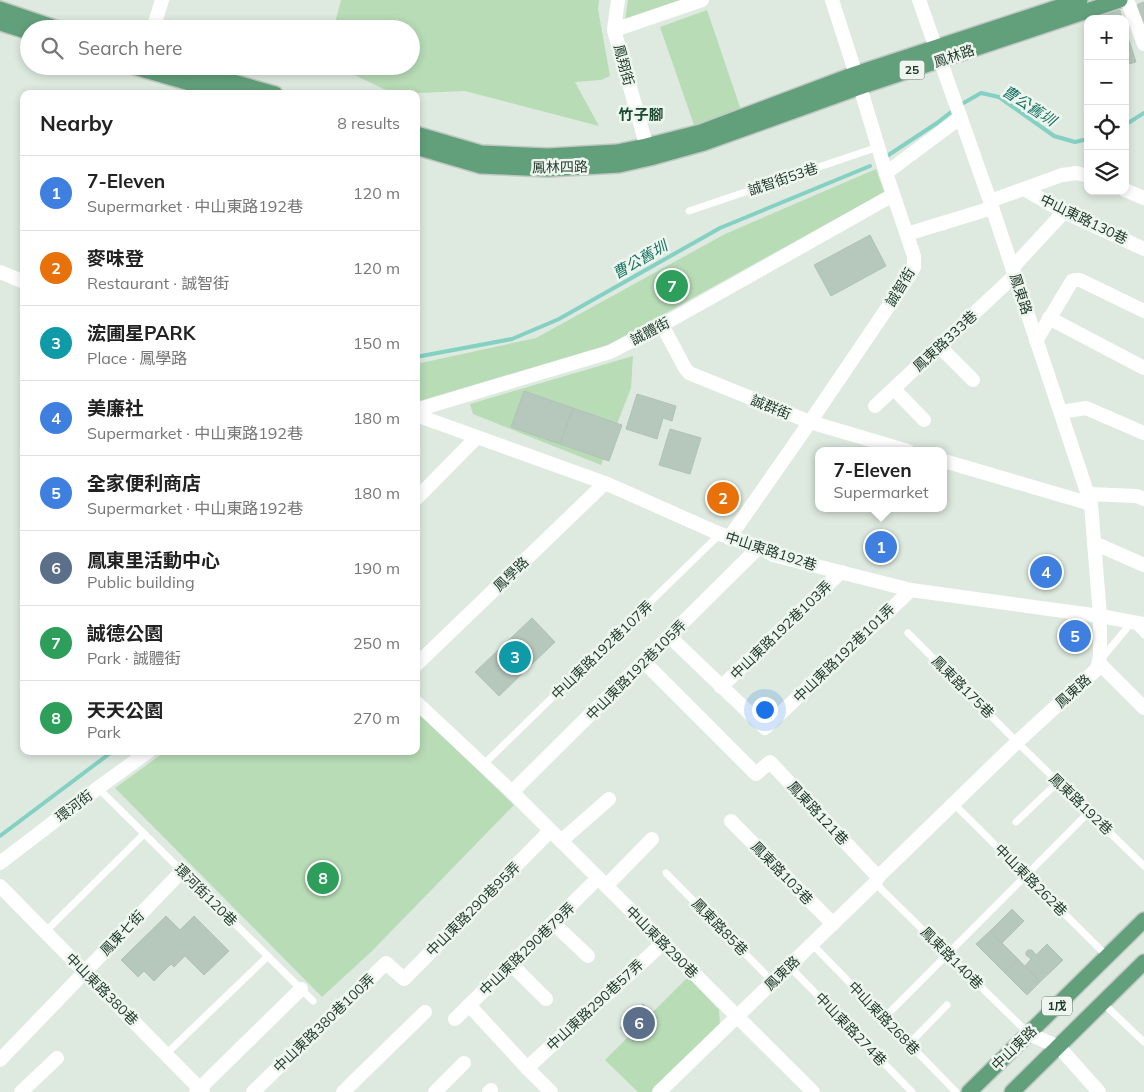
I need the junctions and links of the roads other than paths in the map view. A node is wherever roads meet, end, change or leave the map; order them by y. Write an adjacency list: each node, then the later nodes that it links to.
1 (162, 0): 10 (street)
2 (618, 0): 13 (street, 鳳翔街)
3 (702, 0): 13 (street)
4 (832, 0): 18 (street, 誠智街)
5 (919, 0): 15 (street)
6 (1080, 0): 15 (main road, 鳳林路 / 25)
7 (1118, 1): 14 (street); 15 (main road, 鳳林路 / 25)
8 (0, 9): 9 (main road)
9 (32, 20)
10 (156, 20)
11 (0, 22): 12 (main road)
12 (20, 29)
13 (614, 30): 26 (street, 鳳翔街)
14 (1144, 44)
15 (937, 54): 18 (main road, 鳳林路 / 25); 21 (street, 鳳東路)
16 (165, 75): 19 (main road)
17 (208, 75): 20 (main road)
18 (858, 80): 23 (main road, 鳳林路 / 25); 24 (street, 誠智街)
19 (215, 90)
20 (261, 90)
21 (960, 118): 27 (street); 33 (street, 鳳東路)
22 (420, 135): 26 (main road, 鳳林四路 / 25)
23 (703, 138): 26 (main road, 鳳林四路 / 25)
24 (878, 147): 27 (street, 誠智街); 34 (lane, 誠智街53巷)
25 (420, 148): 26 (main road, 鳳林四路 / 25)
26 (648, 152)
27 (886, 173): 31 (street, 誠智街)
28 (1084, 175): 29 (street)
29 (1024, 189): 33 (street); 35 (street, 中山東路130巷)
30 (1129, 192): 32 (street)
31 (893, 195): 36 (street, 誠智街); 43 (street, 誠體街)
32 (1144, 198)
33 (991, 204): 36 (street); 39 (street, 鳳東路)
34 (689, 211)
35 (1064, 212): 37 (street, 中山東路130巷); 39 (street, 鳳東路333巷)
36 (907, 234): 54 (street, 誠智街)
37 (1144, 249)
38 (0, 272): 40 (street)
39 (1013, 272): 44 (street, 鳳東路); 45 (street, 鳳東路333巷)
40 (20, 280)
41 (1144, 311): 42 (street)
42 (1049, 318): 44 (street); 46 (street)
43 (662, 325): 50 (street, 誠體街); 54 (street, 誠群街)
44 (1036, 341): 51 (street, 鳳東路)
45 (939, 346): 47 (street); 48 (street, 鳳東路333巷)
46 (1144, 368)
47 (974, 380)
48 (894, 389): 49 (street, 鳳東路333巷); 53 (street)
49 (875, 406)
50 (420, 409)
51 (1061, 412): 55 (street); 61 (street, 鳳東路)
52 (420, 416): 56 (street, 中山東路192巷)
53 (924, 420)
54 (810, 422): 57 (street, 誠群街); 63 (street, 誠智街)
55 (1144, 433)
56 (477, 437): 59 (street, 中山東路192巷); 60 (street)
57 (894, 447)
58 (947, 462): 61 (street)
59 (605, 483): 63 (street, 中山東路192巷); 74 (street, 鳳學路)
60 (420, 495)
61 (1090, 499): 62 (street); 64 (street, 鳳東路)
62 (1144, 499)
63 (725, 536): 65 (street, 中山東路192巷); 82 (lane, 中山東路192巷107弄)
64 (1094, 543): 66 (street); 69 (street, 鳳東路)
65 (759, 547): 67 (street, 中山東路192巷); 73 (street, 中山東路192巷105弄)
66 (1144, 565)
67 (841, 572): 68 (street, 中山東路192巷); 77 (street, 中山東路192巷103弄)
68 (911, 590): 69 (street, 中山東路192巷); 77 (street, 中山東路192巷101弄)
69 (1100, 616): 70 (street, 中山東路192巷); 76 (street, 鳳東路)
70 (1138, 623): 72 (lane); 76 (lane)
71 (908, 633): 80 (lane, 鳳東路175巷)
72 (1144, 635)
73 (669, 636): 75 (street, 中山東路192巷105弄); 77 (street, 中山東路192巷101弄)
74 (420, 661)
75 (644, 662): 85 (street, 中山東路192巷105弄); 100 (street, 鳳東路121巷)
76 (1099, 663): 79 (street); 80 (street, 鳳東路)
77 (721, 687)
78 (420, 706): 82 (street, 中山東路290巷)
79 (1144, 708)
80 (1017, 742): 83 (lane, 鳳東路192巷); 87 (street, 鳳東路)
81 (143, 755): 84 (street, 環河街)
82 (483, 765): 85 (street, 中山東路290巷)
83 (1058, 782): 88 (lane, 鳳東路192巷); 90 (lane)
84 (98, 788): 92 (lane, 環河街120巷); 95 (street, 環河街)
85 (512, 792): 91 (street, 中山東路290巷)
86 (608, 799): 94 (street)
87 (954, 804): 99 (lane, 中山東路262巷); 100 (street, 鳳東路)
88 (1089, 812): 96 (lane, 鳳東路192巷); 99 (lane)
89 (731, 821): 105 (street, 鳳東路103巷)
90 (1016, 822)
91 (550, 831): 94 (street, 中山東路290巷); 116 (street, 中山東路290巷95弄)
92 (144, 834): 97 (lane, 環河街120巷); 106 (lane)
93 (652, 839): 101 (street, 中山東路290巷79弄)
94 (561, 841): 101 (street, 中山東路290巷)
95 (0, 862)
96 (1144, 866)
97 (182, 871): 110 (lane, 環河街120巷); 117 (street, 鳳東七街)
98 (666, 873): 118 (lane, 鳳東路85巷)
99 (1026, 875): 109 (lane); 112 (lane, 中山東路262巷)
100 (877, 880): 105 (street, 鳳東路); 109 (lane, 鳳東路140巷)
101 (602, 882): 104 (street, 中山東路290巷79弄); 107 (street, 中山東路290巷)
102 (0, 886): 106 (street, 中山東路380巷)
103 (1144, 920): 112 (main road, 中山東路 / 1戊)
104 (553, 923): 111 (street); 113 (street, 中山東路290巷79弄)
105 (833, 924): 108 (street, 鳳東路)
106 (46, 932): 117 (street, 中山東路380巷)
107 (663, 943): 126 (street, 中山東路290巷); 137 (street, 中山東路290巷57弄)
108 (812, 944): 115 (street, 鳳東路); 127 (lane, 中山東路268巷)
109 (948, 954): 127 (lane); 129 (lane, 鳳東路140巷)
110 (268, 956): 119 (lane, 環河街120巷); 133 (lane)
111 (588, 956)
112 (1107, 957): 129 (main road, 中山東路 / 1戊)
113 (511, 964): 120 (street); 123 (street, 中山東路290巷79弄)
114 (1143, 965): 122 (main road, 1戊)
115 (789, 966): 118 (street, 鳳東路); 146 (lane, 中山東路274巷)
116 (395, 971): 140 (street, 中山東路380巷100弄)
117 (85, 972): 133 (street, 中山東路380巷); 135 (street, 鳳東七街)
118 (773, 982): 126 (street, 鳳東路)
119 (301, 989): 121 (lane, 環河街120巷); 138 (street)
120 (546, 999)
121 (313, 1001)
122 (1103, 1003): 130 (lane); 132 (main road, 1戊)
123 (470, 1005): 128 (street, 中山東路290巷79弄); 137 (street)
124 (947, 1005): 131 (lane)
125 (425, 1012): 141 (street)
126 (737, 1017): 144 (street, 鳳東路); 145 (street, 中山東路290巷)
127 (884, 1018): 131 (lane, 中山東路268巷)
128 (455, 1019)
129 (1029, 1034): 132 (street); 148 (main road, 中山東路 / 1戊)
130 (1144, 1042)
131 (909, 1044): 147 (lane, 中山東路268巷)
132 (1059, 1047): 149 (main road, 1戊); 150 (street)
133 (166, 1054): 138 (street, 中山東路380巷)
134 (57, 1058): 139 (street)
135 (0, 1060)
136 (464, 1063): 142 (street)
137 (528, 1068): 143 (street)
138 (200, 1091)
139 (21, 1092)
140 (253, 1092)
141 (343, 1092)
142 (435, 1092)
143 (551, 1092)
144 (659, 1092)
145 (813, 1092)
146 (912, 1092)
147 (956, 1092)
148 (969, 1092)
149 (1012, 1092)
150 (1099, 1092)

